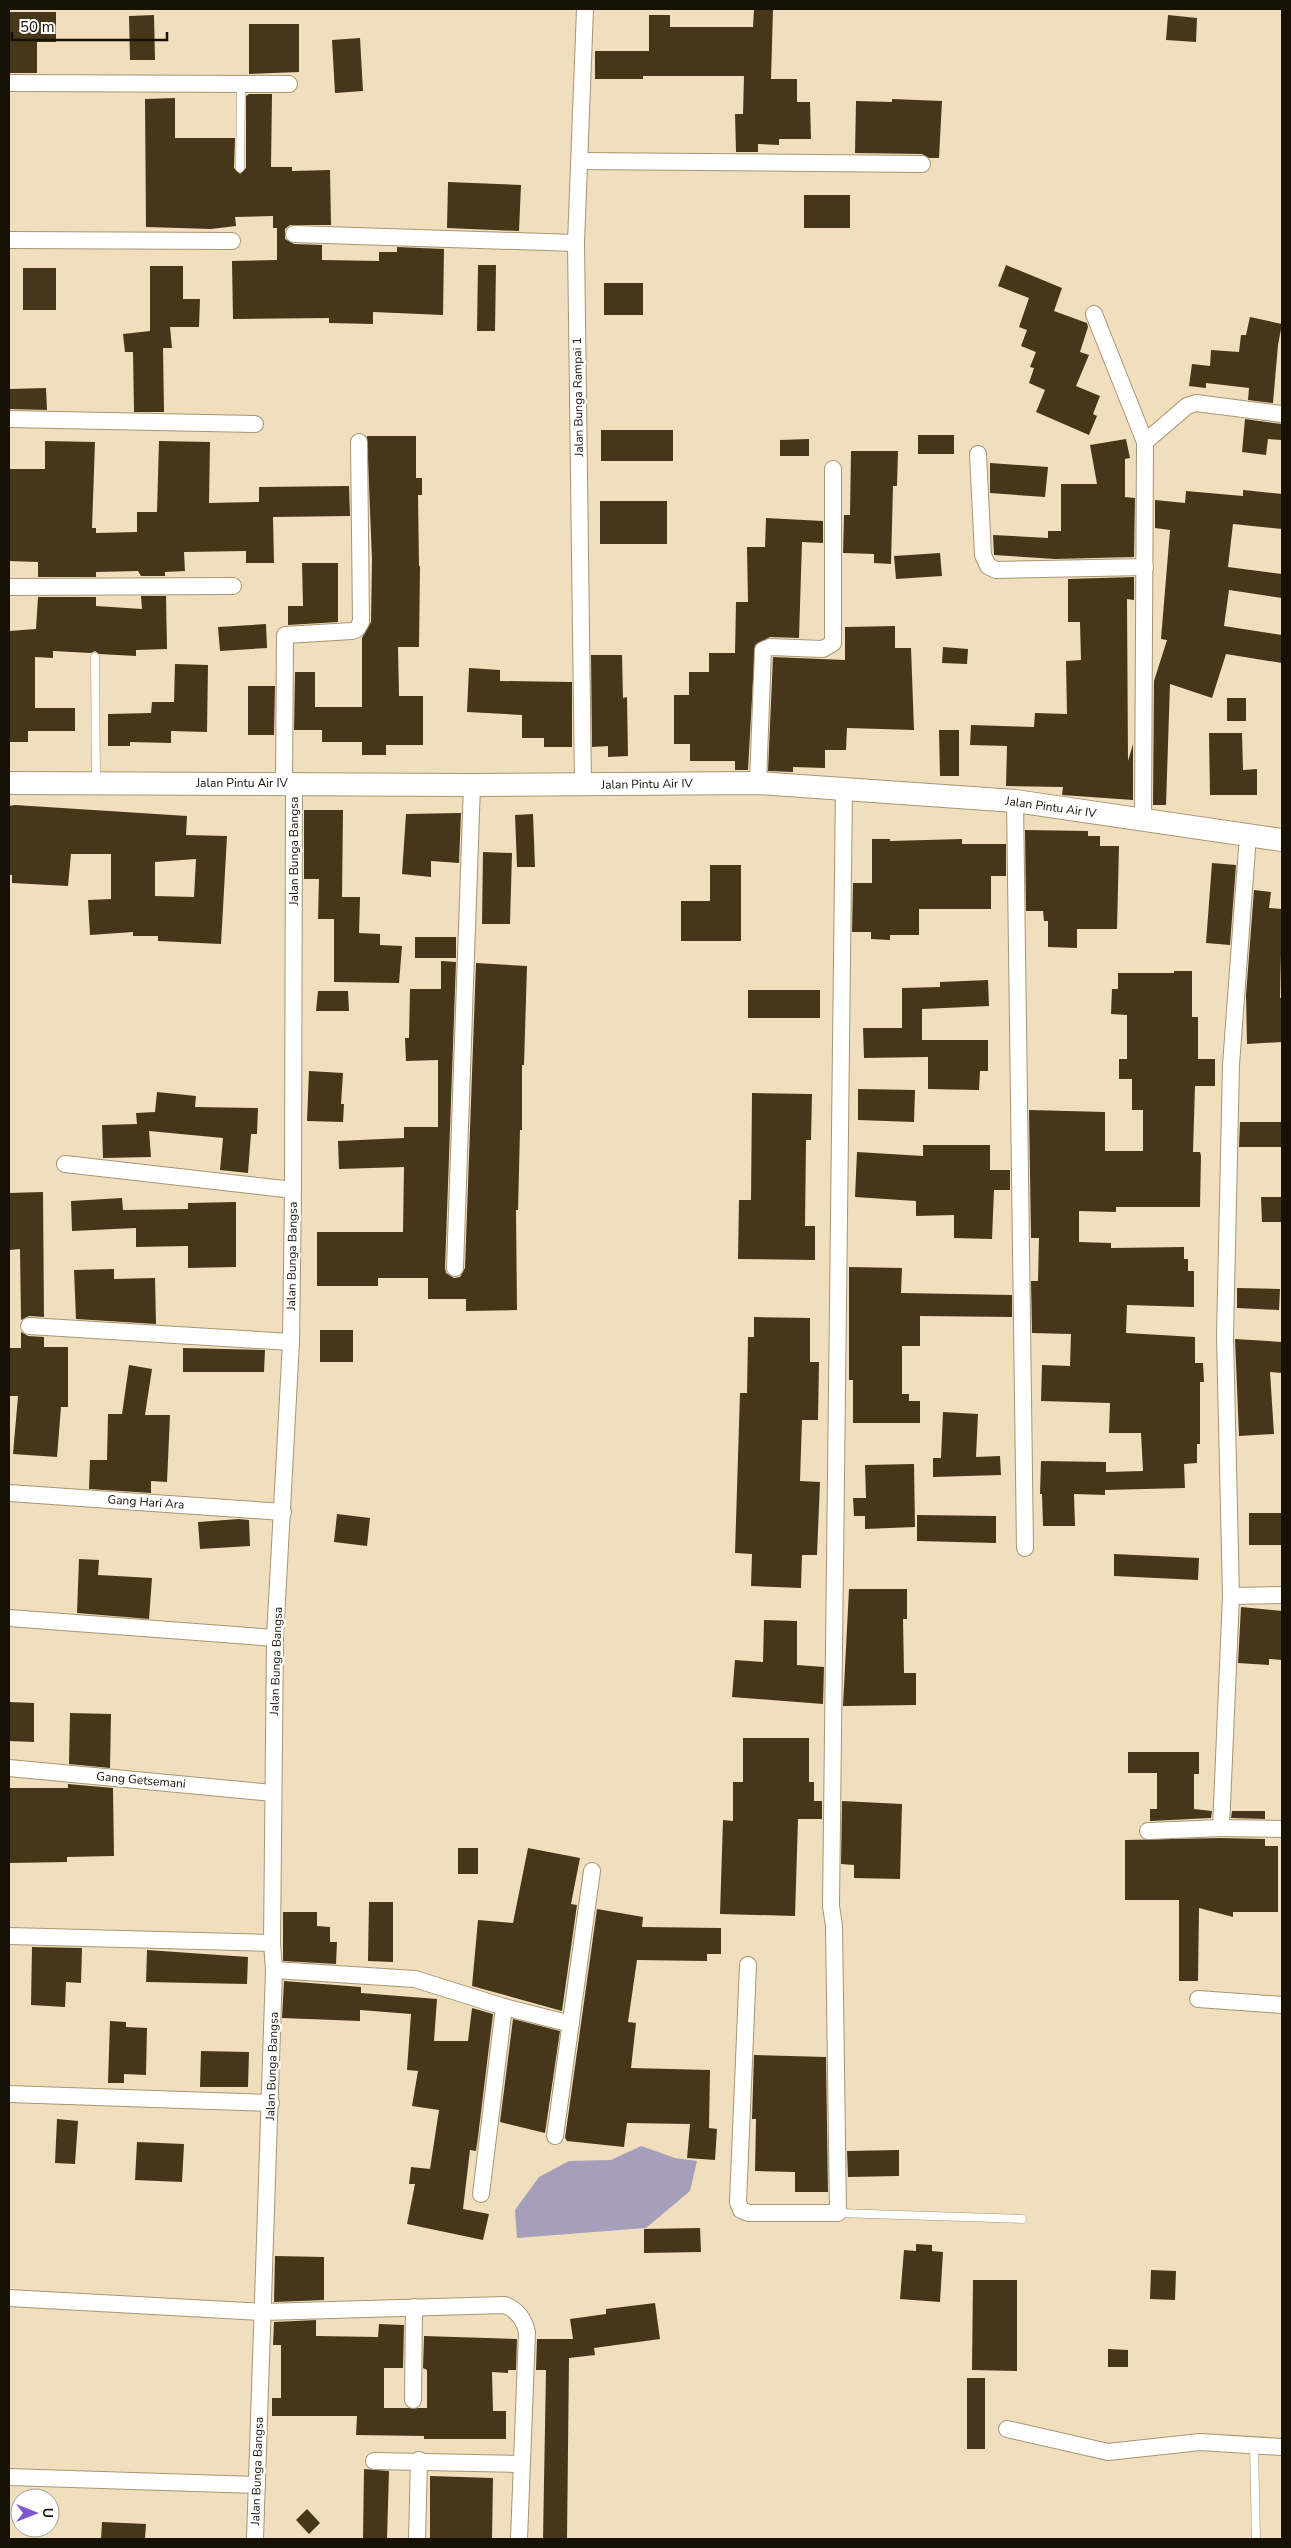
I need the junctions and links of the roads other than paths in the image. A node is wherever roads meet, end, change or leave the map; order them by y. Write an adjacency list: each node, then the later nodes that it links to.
1 (585, 9): 5 (street, Jalan Bunga Rampai 1)
2 (9, 83): 3 (street)
3 (241, 84): 4 (street); 7 (lane)
4 (289, 84)
5 (580, 161): 6 (street); 11 (street, Jalan Bunga Rampai 1)
6 (922, 164)
7 (240, 168)
8 (294, 234): 11 (street)
9 (9, 240): 10 (street)
10 (232, 241)
11 (576, 243): 28 (street, Jalan Bunga Rampai 1)
12 (1094, 314): 17 (street)
13 (1282, 414): 17 (street)
14 (9, 419): 15 (street)
15 (255, 424)
16 (359, 442): 26 (street, Jalan Bunga Bangsa)
17 (1145, 442): 20 (street)
18 (978, 454): 20 (street)
19 (833, 469): 27 (street)
20 (1145, 567): 32 (street)
21 (232, 586): 22 (street)
22 (9, 587)
23 (95, 656): 25 (lane)
24 (9, 783): 25 (main road, Jalan Pintu Air IV)
25 (96, 783): 26 (main road, Jalan Pintu Air IV)
26 (289, 783): 29 (main road, Jalan Pintu Air IV); 36 (street, Jalan Bunga Bangsa)
27 (758, 783): 28 (main road, Jalan Pintu Air IV); 30 (main road, Jalan Pintu Air IV)
28 (583, 784): 29 (main road, Jalan Pintu Air IV)
29 (472, 785): 37 (street)
30 (844, 787): 31 (main road, Jalan Pintu Air IV); 65 (street)
31 (1014, 801): 32 (main road, Jalan Pintu Air IV); 42 (street)
32 (1143, 821): 33 (main road, Jalan Pintu Air IV)
33 (1248, 836): 34 (main road, Jalan Pintu Air IV); 43 (street)
34 (1282, 840)
35 (65, 1164): 36 (street)
36 (294, 1190): 39 (street, Jalan Bunga Bangsa)
37 (455, 1268)
38 (29, 1326): 39 (street)
39 (291, 1342): 41 (street, Jalan Bunga Bangsa)
40 (9, 1493): 41 (street, Gang Hari Ara)
41 (282, 1512): 46 (street, Jalan Bunga Bangsa)
42 (1026, 1548)
43 (1231, 1596): 44 (street); 49 (street)
44 (1282, 1596)
45 (9, 1618): 46 (street)
46 (275, 1638): 48 (street, Jalan Bunga Bangsa)
47 (9, 1768): 48 (street, Gang Getsemani)
48 (273, 1793): 54 (street, Jalan Bunga Bangsa)
49 (1221, 1828): 50 (street); 51 (street)
50 (1282, 1829)
51 (1148, 1831)
52 (592, 1871): 60 (street)
53 (9, 1936): 54 (street)
54 (272, 1943): 56 (street, Jalan Bunga Bangsa)
55 (748, 1965): 65 (street)
56 (274, 1970): 59 (street); 62 (street, Jalan Bunga Bangsa)
57 (1198, 1999): 58 (street)
58 (1282, 2005)
59 (504, 2007): 60 (street); 64 (street)
60 (572, 2024): 63 (street)
61 (9, 2094): 62 (street)
62 (271, 2103): 69 (street, Jalan Bunga Bangsa)
63 (555, 2136)
64 (481, 2194)
65 (838, 2213): 66 (lane)
66 (1022, 2220)
67 (9, 2298): 69 (street)
68 (414, 2307): 69 (street); 70 (street); 76 (street)
69 (263, 2312): 78 (street, Jalan Bunga Bangsa)
70 (413, 2400)
71 (1007, 2429): 72 (street)
72 (1254, 2445): 73 (street); 82 (lane)
73 (1282, 2447)
74 (420, 2460): 75 (street); 76 (street); 80 (street)
75 (374, 2461)
76 (520, 2464): 81 (street)
77 (9, 2477): 78 (street)
78 (257, 2485): 79 (street, Jalan Bunga Bangsa)
79 (255, 2539)
80 (417, 2539)
81 (520, 2539)
82 (1256, 2539)

